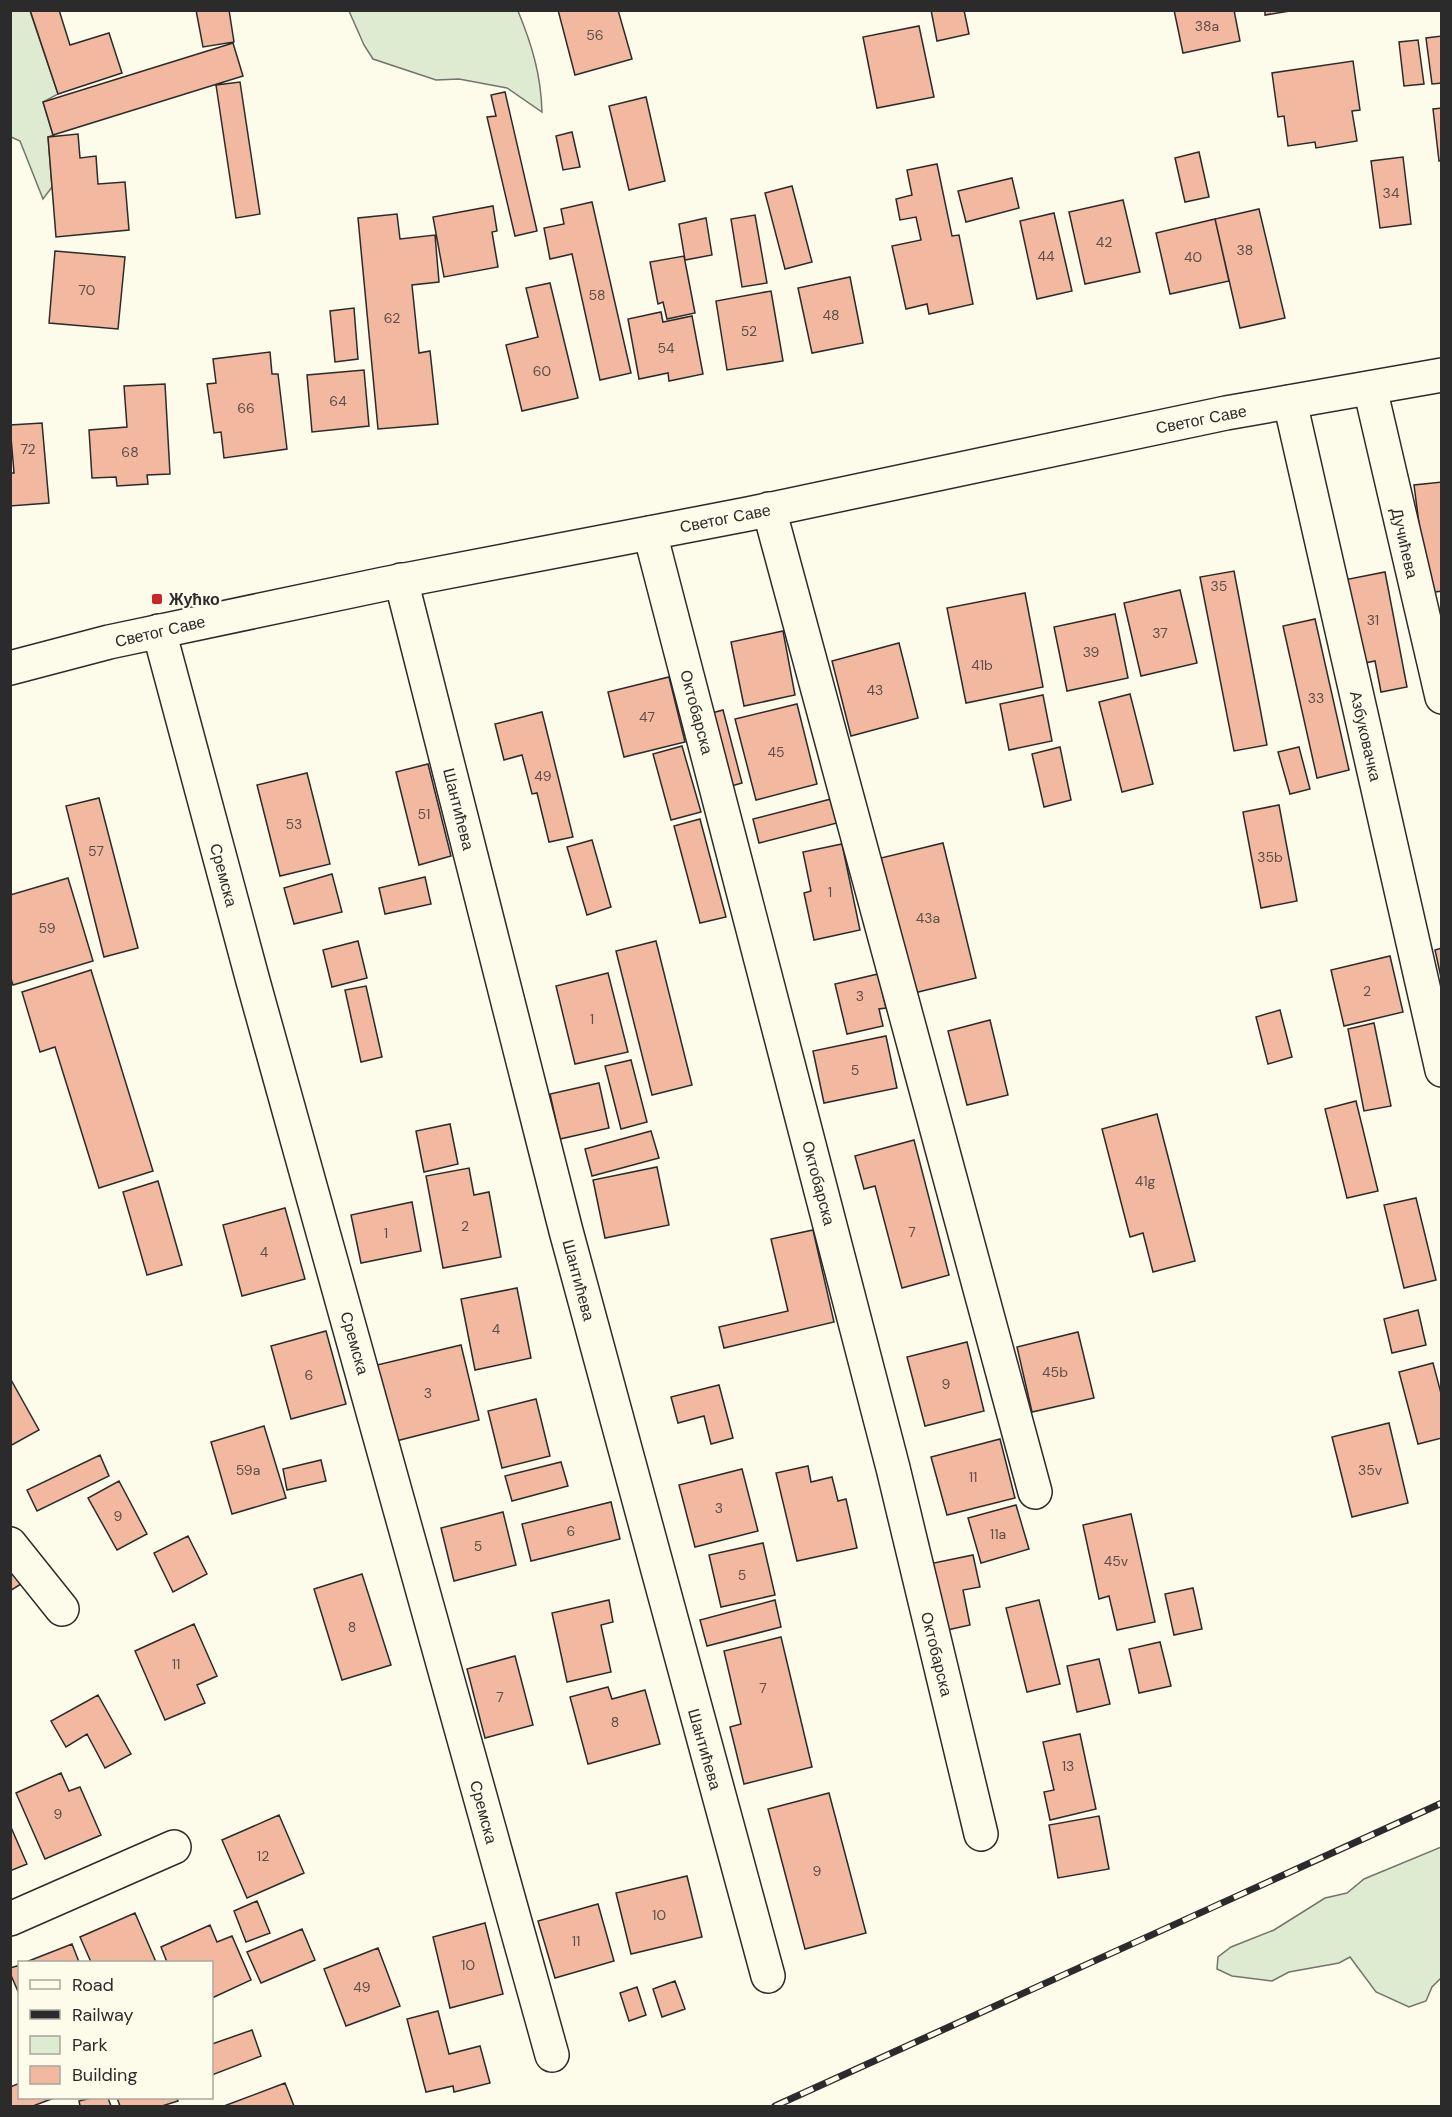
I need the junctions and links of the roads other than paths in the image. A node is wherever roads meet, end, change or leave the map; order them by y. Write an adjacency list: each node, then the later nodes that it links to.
1 (1442, 375): 2 (street, Светог Саве)
2 (1370, 388): 3 (street, Светог Саве); 9 (street, Дучићева)
3 (1290, 402): 4 (street, Светог Саве); 10 (street, Азбуковачка)
4 (769, 509): 5 (street, Светог Саве); 11 (street)
5 (650, 533): 6 (street, Светог Саве); 14 (street, Октобарска)
6 (401, 580): 7 (street, Светог Саве); 17 (street, Шантићева)
7 (159, 631): 8 (street, Светог Саве); 18 (street, Сремска)
8 (10, 668)
9 (1442, 697)
10 (1442, 1070)
11 (1035, 1492)
12 (10, 1544): 13 (street)
13 (62, 1609)
14 (981, 1834)
15 (174, 1847): 16 (street)
16 (10, 1919)
17 (768, 1976)
18 (552, 2055)

